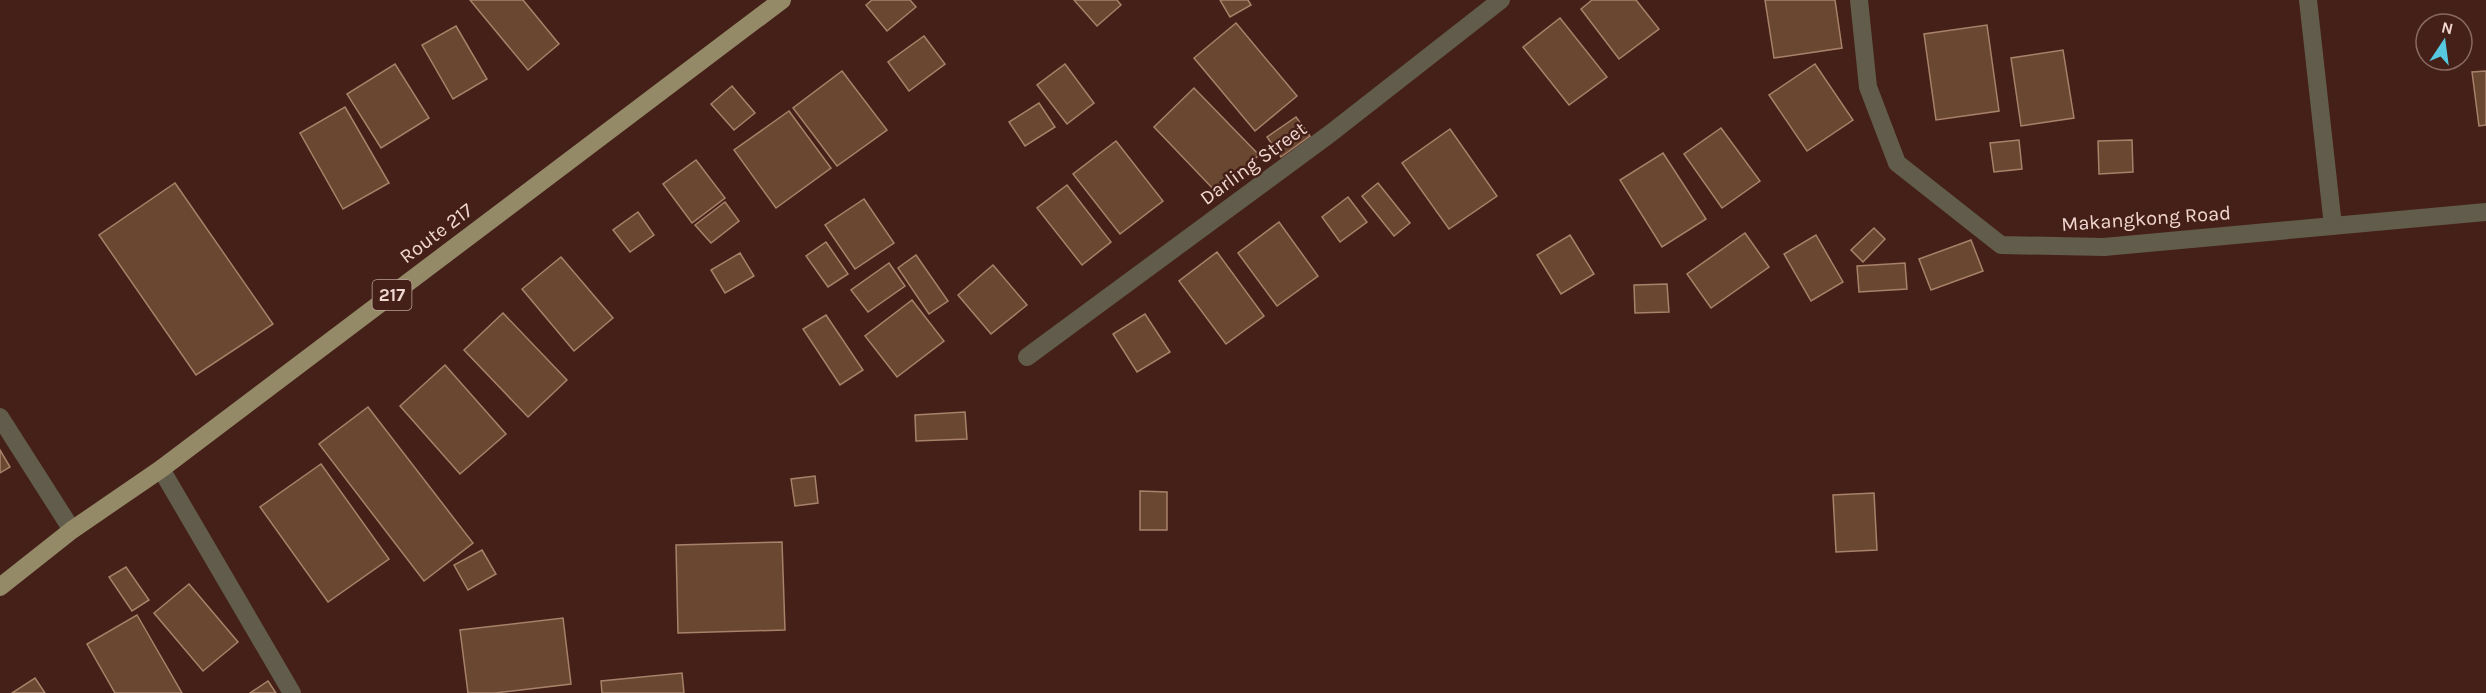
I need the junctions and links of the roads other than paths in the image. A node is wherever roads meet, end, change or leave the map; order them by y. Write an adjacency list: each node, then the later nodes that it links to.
1 (782, 0): 9 (main road, Route 217 / 217)
2 (1501, 0): 7 (street, Darling Street)
3 (1859, 0): 6 (street, Makangkong Road)
4 (2308, 0): 6 (street)
5 (2486, 212): 6 (street, Makangkong Road)
6 (2333, 226)
7 (1027, 357)
8 (0, 417): 10 (street)
9 (160, 469): 10 (main road, Route 217 / 217); 12 (street)
10 (72, 530): 11 (main road, Route 217 / 217)
11 (0, 587)
12 (292, 693)

